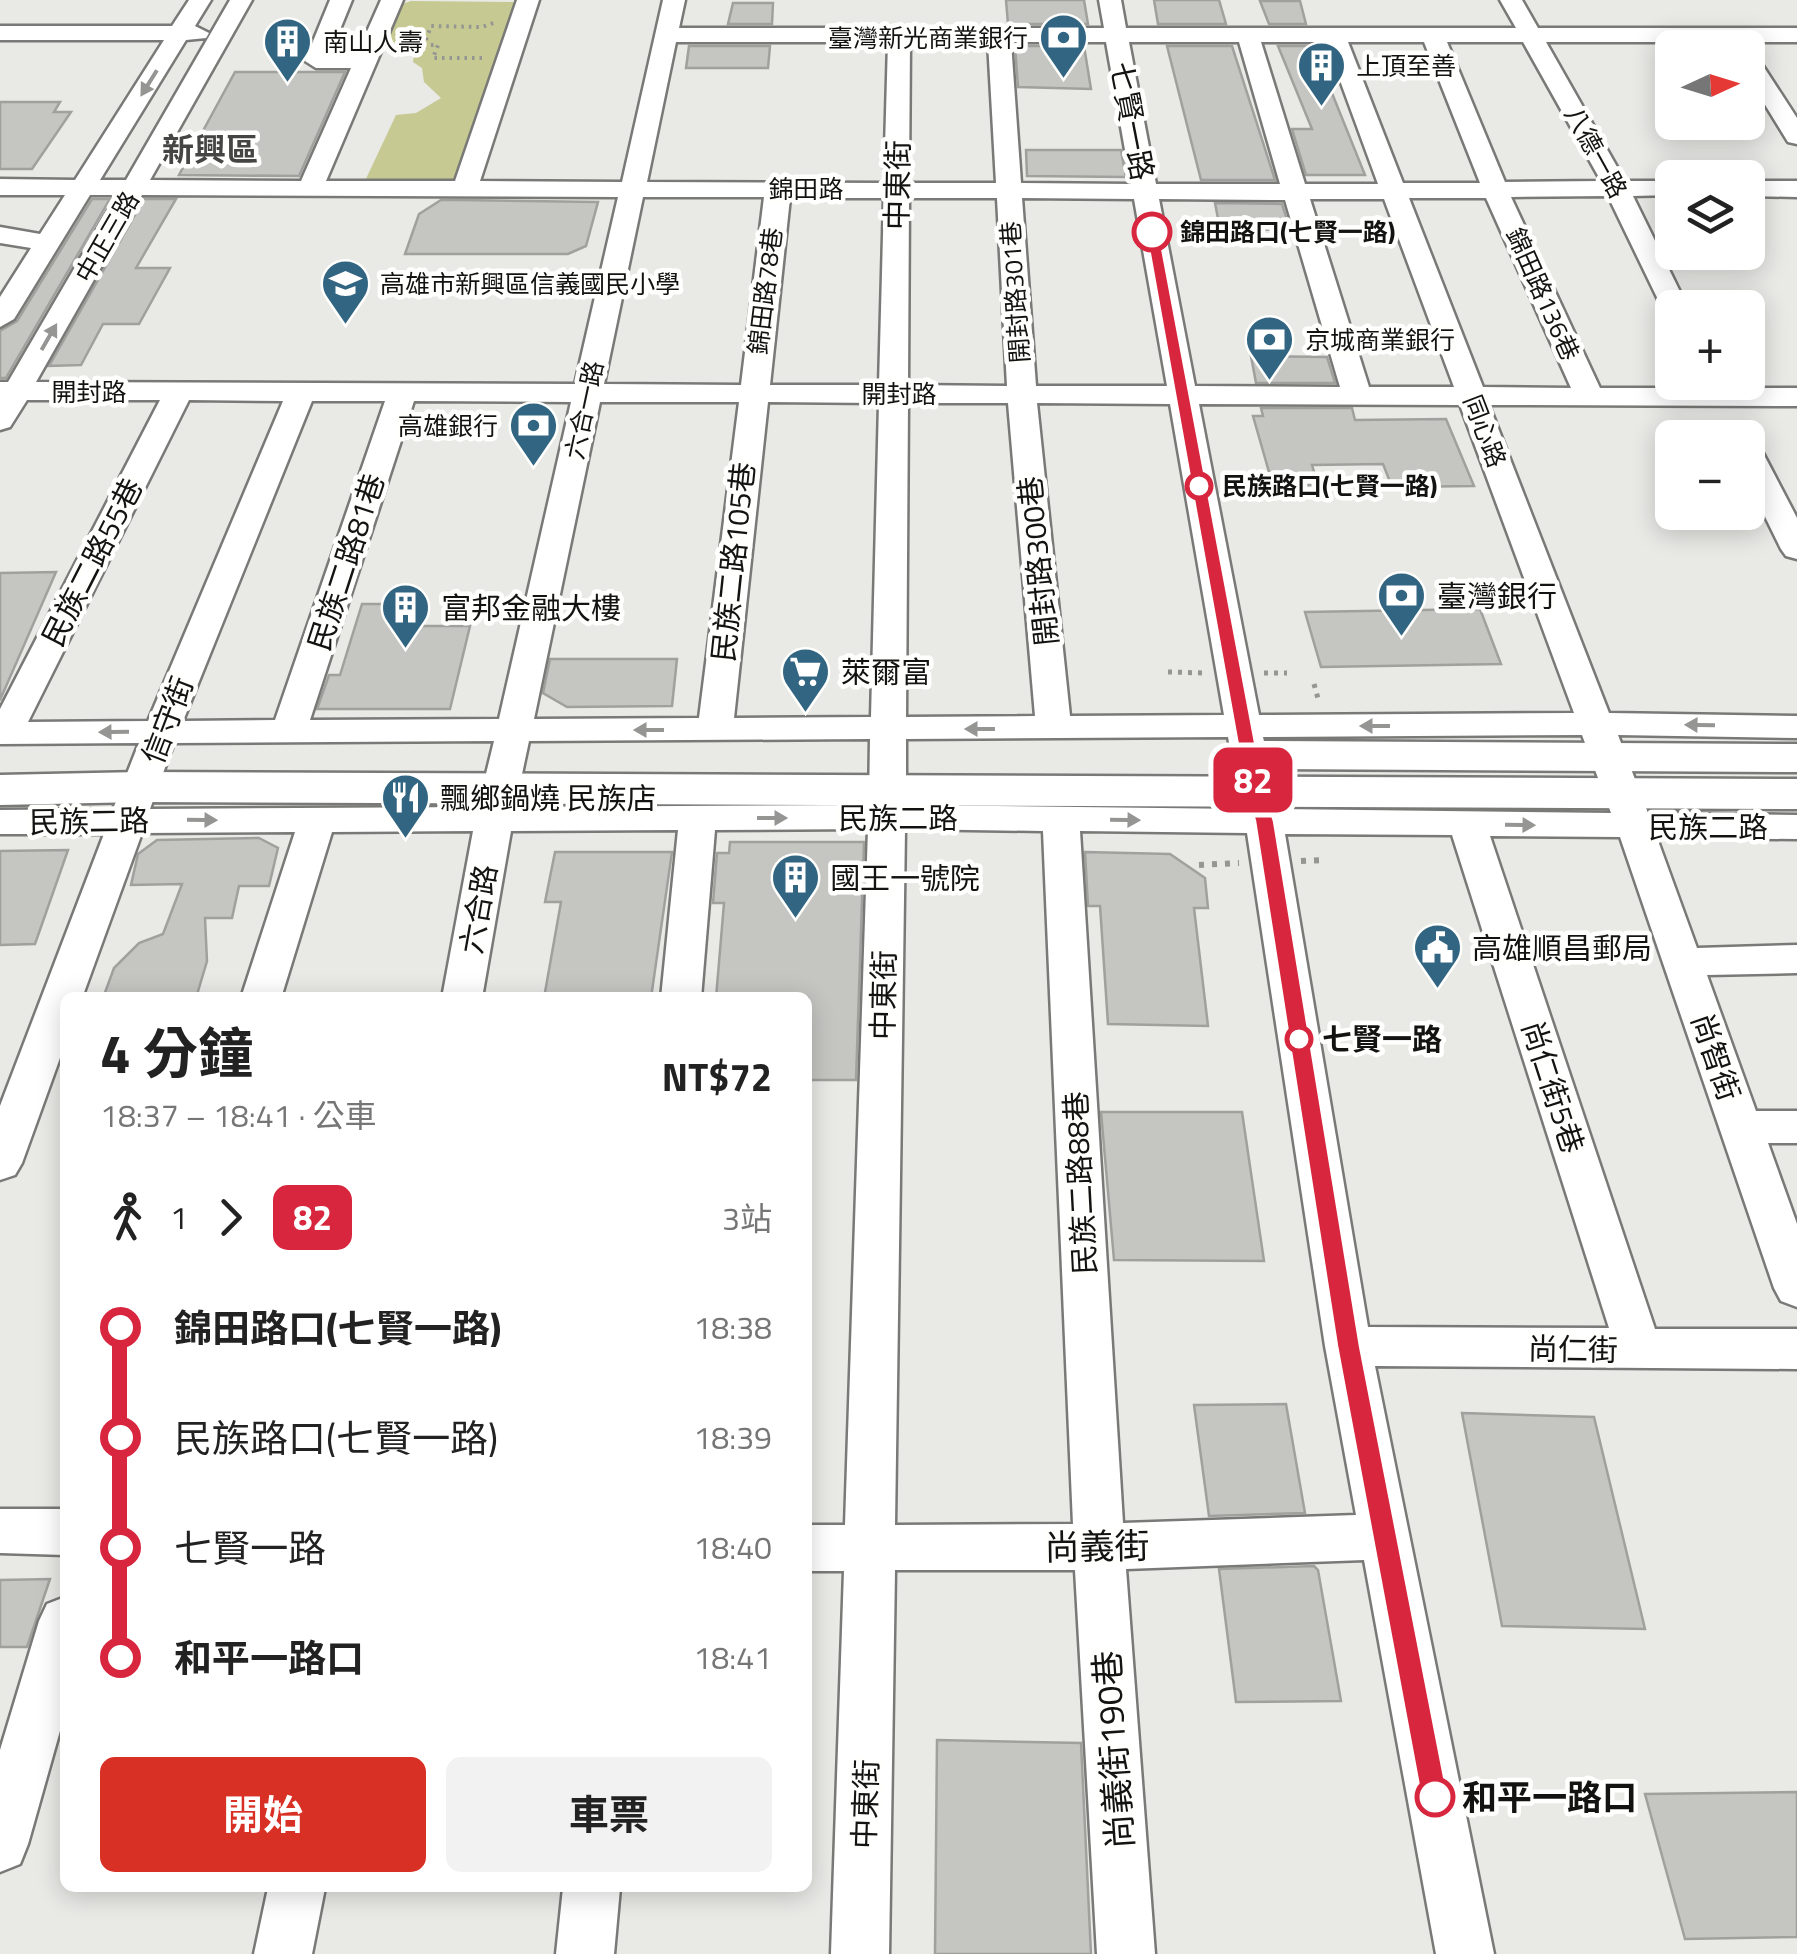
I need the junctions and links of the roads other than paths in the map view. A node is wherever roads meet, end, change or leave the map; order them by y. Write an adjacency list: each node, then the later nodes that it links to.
1 (200, 0): 9 (street, 中正三路)
2 (241, 0): 10 (street, 中正三路)
3 (341, 0): 23 (street)
4 (392, 0): 23 (street)
5 (528, 0): 29 (street)
6 (674, 0): 13 (street, 六合一路)
7 (1110, 0): 18 (street, 七賢一路)
8 (1511, 0): 11 (street, 八德一路)
9 (180, 33): 10 (street); 17 (street); 26 (street, 中正三路, one-way to 26)
10 (222, 33): 27 (street, 中正三路)
11 (1529, 33): 12 (street); 21 (street); 31 (street, 八德一路)
12 (1432, 34): 20 (street); 40 (street, 錦田路136巷)
13 (666, 35): 14 (street); 30 (street, 六合一路)
14 (899, 35): 15 (street); 35 (street, 中東街)
15 (999, 35): 18 (street); 37 (street, 開封路301巷)
16 (1797, 35): 22 (street)
17 (2, 36)
18 (1116, 36): 19 (street); 38 (street, 七賢一路)
19 (1248, 36): 20 (street); 41 (street)
20 (1336, 36): 42 (street, 同心路)
21 (1655, 38)
22 (1765, 38)
23 (366, 61): 28 (street)
24 (1765, 87): 25 (street)
25 (1797, 137)
26 (83, 187): 27 (street, 錦田路); 39 (street, 錦田路); 44 (street, 中正三路)
27 (136, 187): 28 (street, 錦田路); 47 (street, 中正三路, one-way to 27)
28 (310, 188): 29 (street, 錦田路)
29 (465, 188): 30 (street, 錦田路)
30 (632, 188): 34 (street, 錦田路); 51 (street, 六合一路)
31 (1617, 188): 32 (street, 錦田路); 40 (street, 錦田路); 45 (street, 八德一路)
32 (1655, 188)
33 (1765, 188): 36 (street)
34 (778, 189): 35 (street, 錦田路); 53 (street, 錦田路78巷)
35 (897, 189): 37 (street, 錦田路); 54 (street, 中東街)
36 (1797, 189)
37 (1008, 190): 38 (street, 錦田路); 56 (street, 開封路301巷)
38 (1144, 190): 41 (street, 錦田路); 57 (street, 七賢一路)
39 (3, 191)
40 (1496, 191): 42 (street, 錦田路); 60 (street, 錦田路136巷)
41 (1297, 192): 42 (street, 錦田路); 58 (street)
42 (1395, 192): 59 (street, 同心路)
43 (0, 235): 44 (street)
44 (48, 242): 46 (street, 中正三路)
45 (1667, 290)
46 (0, 319)
47 (9, 391): 48 (street, 開封路); 62 (street, 中正三路)
48 (179, 392): 49 (street, 開封路); 69 (street, 民族二路55巷)
49 (300, 392): 50 (street, 開封路); 73 (street, 信守街)
50 (402, 393): 51 (street, 開封路); 68 (street, 民族二路81巷)
51 (588, 393): 53 (street, 開封路); 74 (street, 六合一路)
52 (1655, 393): 60 (street, 開封路)
53 (752, 394): 54 (street, 開封路); 67 (street, 民族二路105巷)
54 (891, 394): 56 (street, 開封路); 72 (street, 中東街)
55 (1765, 394): 61 (street, 開封路)
56 (1022, 395): 57 (street, 開封路); 66 (street, 開封路300巷)
57 (1183, 395): 58 (street, 開封路); 71 (street, 七賢一路)
58 (1357, 396): 59 (street, 開封路)
59 (1472, 396): 60 (street, 開封路); 75 (street, 同心路)
60 (1590, 397)
61 (1797, 397)
62 (0, 421)
63 (1765, 486): 64 (street)
64 (1797, 549)
65 (1797, 727): 75 (street, 民族二路, one-way to 75)
66 (1054, 728): 71 (street, 民族二路); 72 (street, 民族二路, one-way to 72)
67 (716, 730): 72 (street, 民族二路); 74 (street, 民族二路, one-way to 74)
68 (290, 731): 73 (street, 民族二路); 74 (street, 民族二路)
69 (2, 744): 73 (main road, 民族二路, one-way to 69)
70 (1797, 758): 75 (main road, 民族二路)
71 (1253, 773): 72 (main road, 民族二路); 75 (main road, 民族二路); 75 (street, 民族二路, one-way to 71); 79 (street, 民族二路, one-way to 71); 82 (street, 民族二路); 95 (street, 七賢一路)
72 (887, 774): 74 (main road, 民族二路); 78 (street, 民族二路, one-way to 72); 79 (street, 民族二路); 103 (street, 中東街)
73 (145, 775): 74 (main road, 民族二路); 76 (main road, 民族二路); 80 (street, 民族二路, one-way to 80); 81 (street, 民族二路); 86 (street, 信守街)
74 (504, 775): 78 (street, 民族二路); 80 (street, 民族二路); 88 (street, 六合路)
75 (1616, 775): 77 (main road, 民族二路); 82 (street, 民族二路, one-way to 75); 83 (street, 民族二路); 85 (street, 尚智街)
76 (0, 790)
77 (1797, 794)
78 (698, 818): 89 (street)
79 (1061, 819): 101 (street, 民族二路88巷)
80 (317, 821): 87 (street)
81 (0, 822)
82 (1467, 824): 97 (street, 尚仁街5巷)
83 (1797, 828)
84 (1797, 960): 85 (street)
85 (1682, 962): 91 (street, 尚智街)
86 (64, 992)
87 (263, 992)
88 (463, 992)
89 (682, 992)
90 (60, 1002): 93 (street, 信守街)
91 (1740, 1127): 92 (street); 94 (street, 尚智街)
92 (1797, 1127)
93 (0, 1163)
94 (1797, 1288)
95 (1348, 1346): 97 (street, 尚仁街); 100 (street, 七賢一路)
96 (1797, 1349): 97 (street, 尚仁街)
97 (1639, 1350)
98 (0, 1531): 99 (street)
99 (60, 1532)
100 (1386, 1537): 101 (street, 尚義街); 112 (street, 七賢一路)
101 (1099, 1547): 103 (street, 尚義街); 111 (street, 尚義街190巷)
102 (812, 1548): 103 (street, 尚義街)
103 (872, 1549): 110 (street, 中東街)
104 (60, 1638): 105 (street)
105 (0, 1844)
106 (295, 1892): 108 (street)
107 (592, 1892): 109 (street)
108 (283, 1954)
109 (585, 1954)
110 (860, 1954)
111 (1126, 1954)
112 (1464, 1954)

